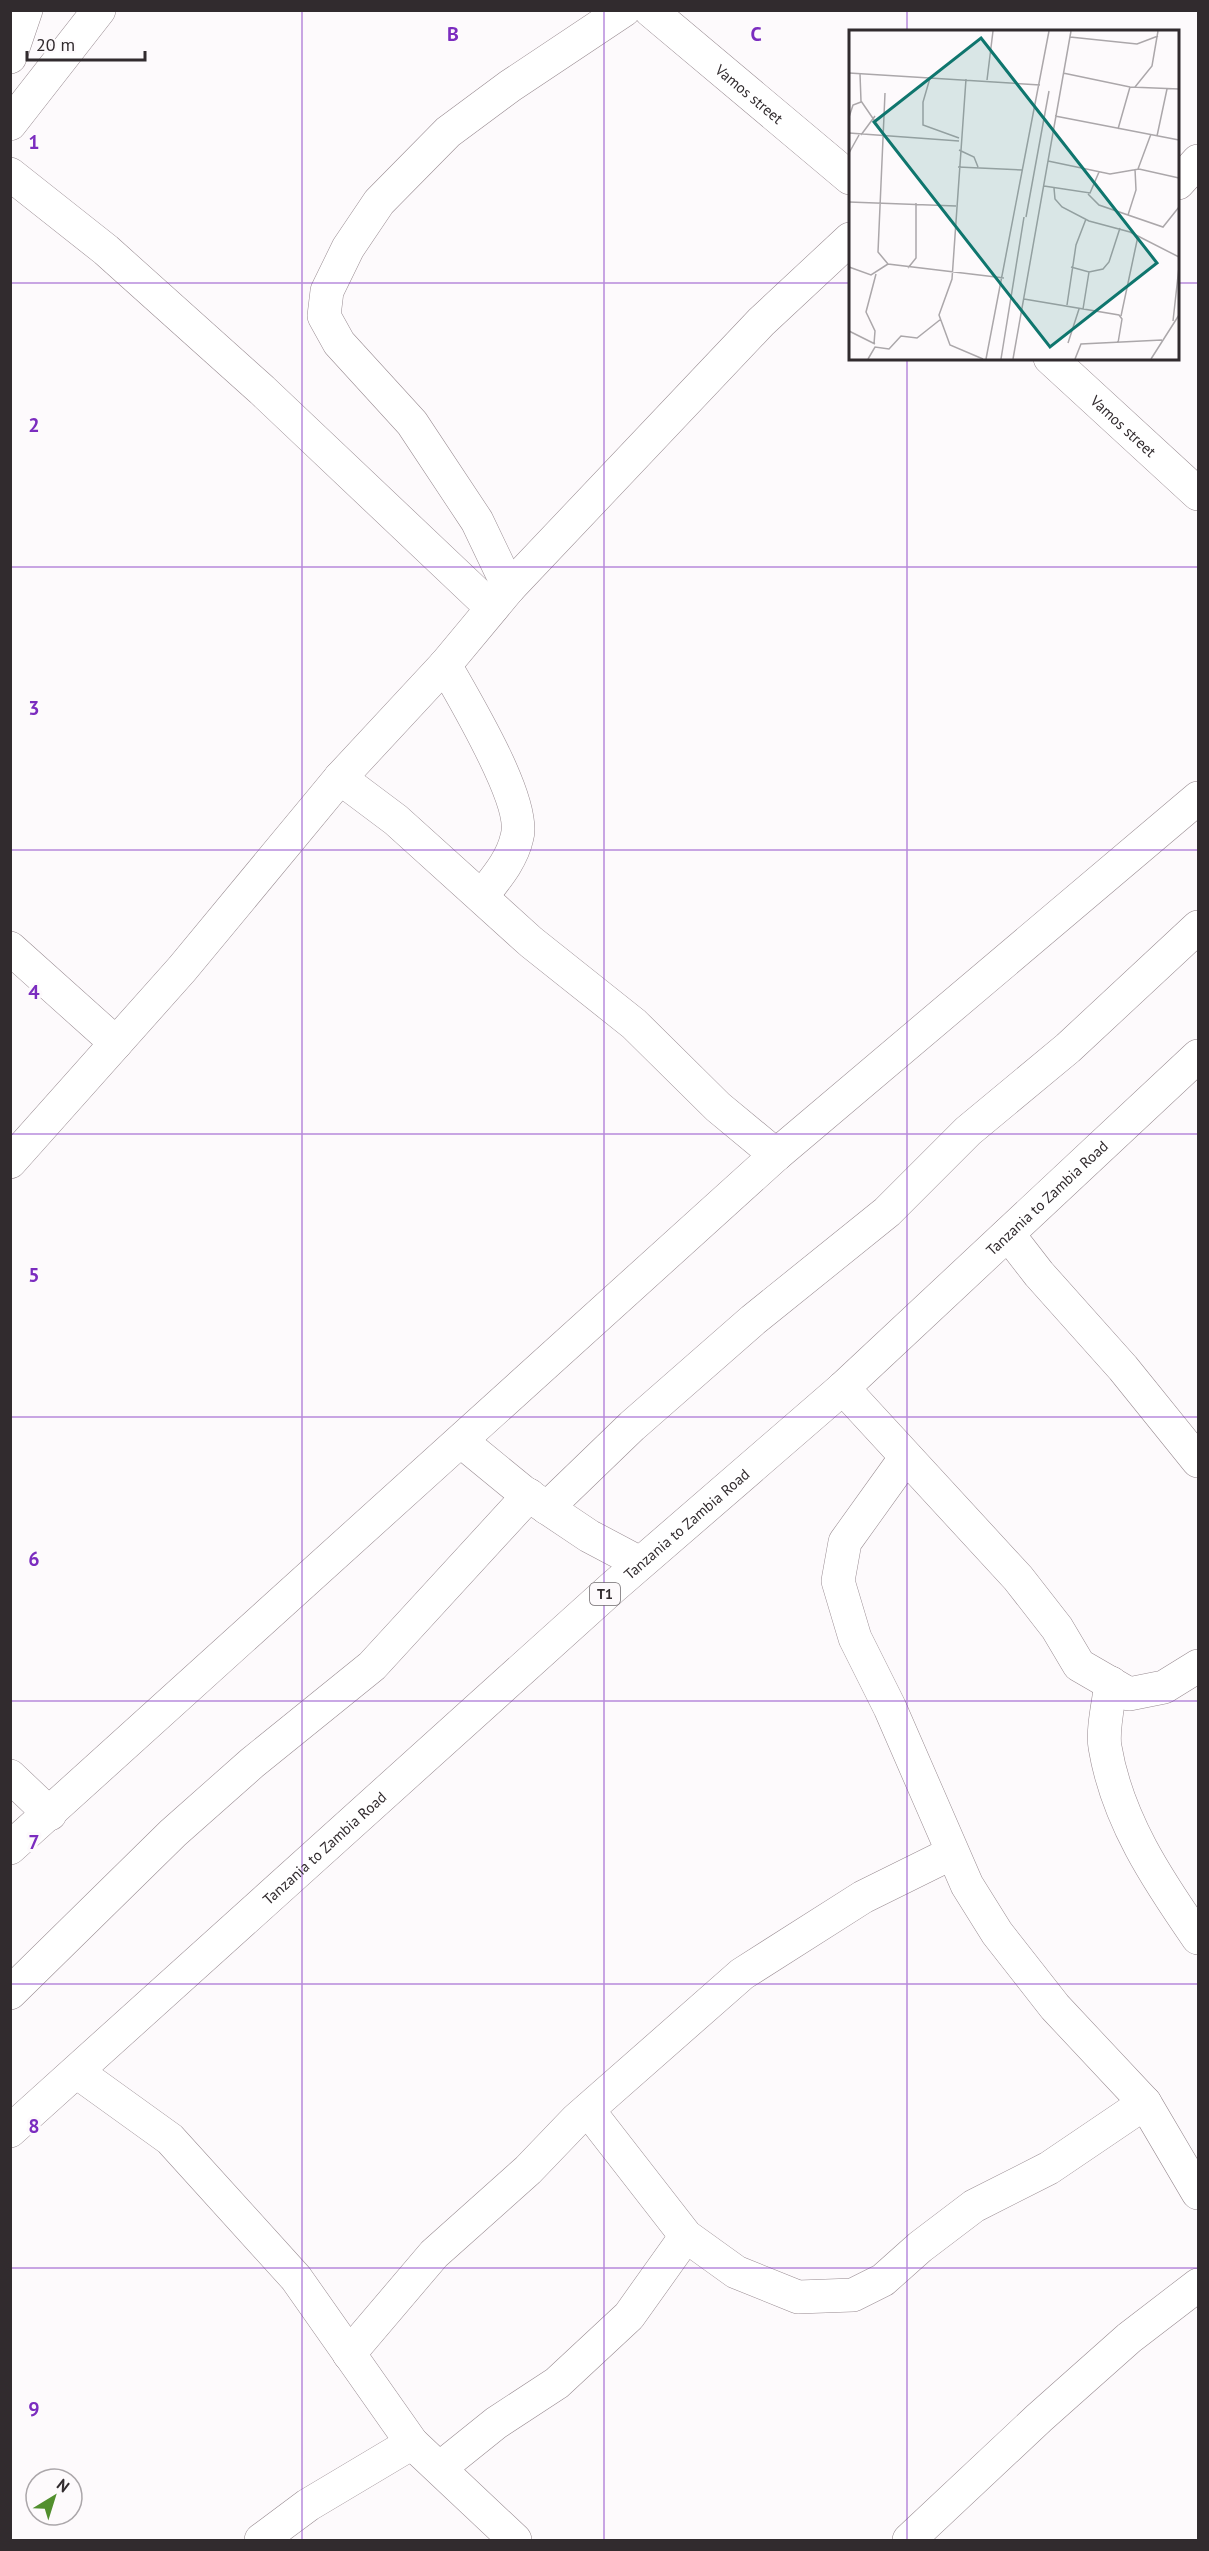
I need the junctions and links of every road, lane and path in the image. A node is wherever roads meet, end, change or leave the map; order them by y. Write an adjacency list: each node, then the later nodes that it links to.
1 (26, 10): 5 (main road)
2 (99, 10): 6 (main road)
3 (624, 10): 14 (main road)
4 (650, 10): 9 (main road, Vamos street)
5 (10, 57)
6 (10, 124)
7 (1198, 161): 10 (main road)
8 (10, 174): 14 (main road)
9 (849, 177)
10 (1179, 182)
11 (849, 240): 14 (main road)
12 (1052, 360): 13 (main road, Vamos street)
13 (1198, 494)
14 (501, 598): 15 (main road)
15 (445, 665): 16 (main road); 18 (main road)
16 (340, 778): 18 (main road); 21 (main road)
17 (1198, 798): 23 (main road)
18 (482, 896): 23 (main road)
19 (1198, 927): 30 (main road)
20 (10, 948): 21 (main road)
21 (116, 1043): 24 (main road)
22 (1198, 1056): 25 (main road, Tanzania to Zambia Road / T1)
23 (776, 1155): 27 (main road)
24 (10, 1162)
25 (1008, 1234): 26 (main road, Tanzania to Zambia Road / T1); 29 (main road)
26 (843, 1389): 28 (main road); 31 (main road, Tanzania to Zambia Road / T1)
27 (461, 1441): 30 (main road); 35 (main road)
28 (906, 1457): 33 (main road); 37 (main road)
29 (1198, 1461)
30 (538, 1502): 31 (main road); 39 (main road)
31 (640, 1563): 40 (main road, Tanzania to Zambia Road / T1)
32 (1198, 1666): 33 (main road)
33 (1111, 1683): 38 (main road)
34 (10, 1776): 35 (main road)
35 (50, 1814): 36 (main road)
36 (10, 1848)
37 (952, 1852): 41 (main road); 42 (main road)
38 (1198, 1938)
39 (10, 1993)
40 (77, 2072): 43 (main road, Tanzania to Zambia Road / T1); 47 (main road)
41 (1145, 2103): 44 (main road); 45 (main road)
42 (588, 2110): 45 (main road); 47 (main road)
43 (10, 2131)
44 (1198, 2193)
45 (686, 2236): 49 (main road)
46 (1198, 2284): 52 (main road)
47 (350, 2354): 48 (main road)
48 (412, 2444): 49 (main road); 50 (main road)
49 (440, 2468): 51 (main road)
50 (261, 2541)
51 (515, 2541)
52 (909, 2541)

